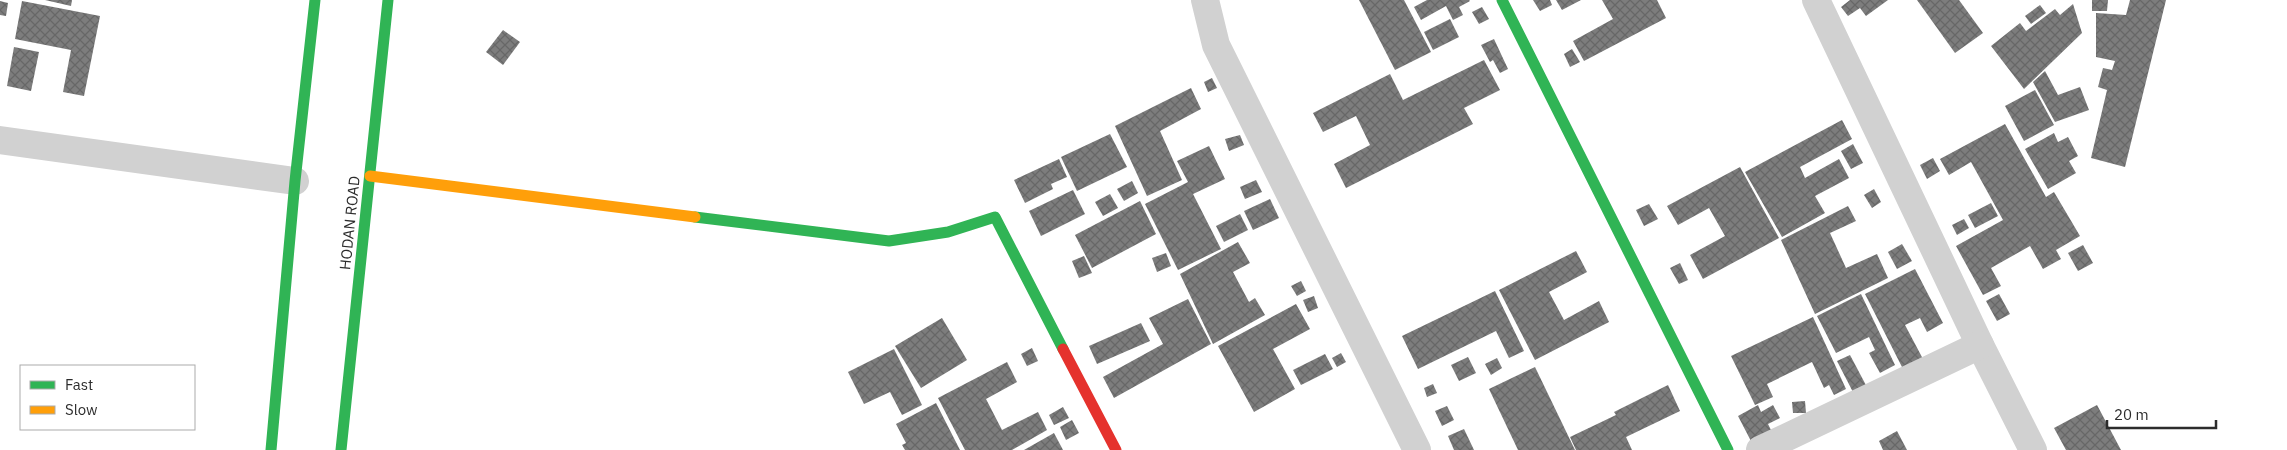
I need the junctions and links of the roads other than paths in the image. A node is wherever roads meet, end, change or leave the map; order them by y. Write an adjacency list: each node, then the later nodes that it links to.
1 (315, 0): 8 (street)
2 (388, 0): 7 (street, HODAN ROAD)
3 (1205, 0): 13 (street)
4 (1502, 0): 14 (street)
5 (1816, 0): 9 (street)
6 (0, 140): 8 (street)
7 (370, 176): 11 (street, HODAN ROAD); 12 (street)
8 (295, 181): 10 (street)
9 (1980, 345): 15 (street); 16 (street)
10 (271, 450)
11 (340, 450)
12 (1116, 450)
13 (1417, 450)
14 (1728, 450)
15 (1760, 450)
16 (2033, 450)

